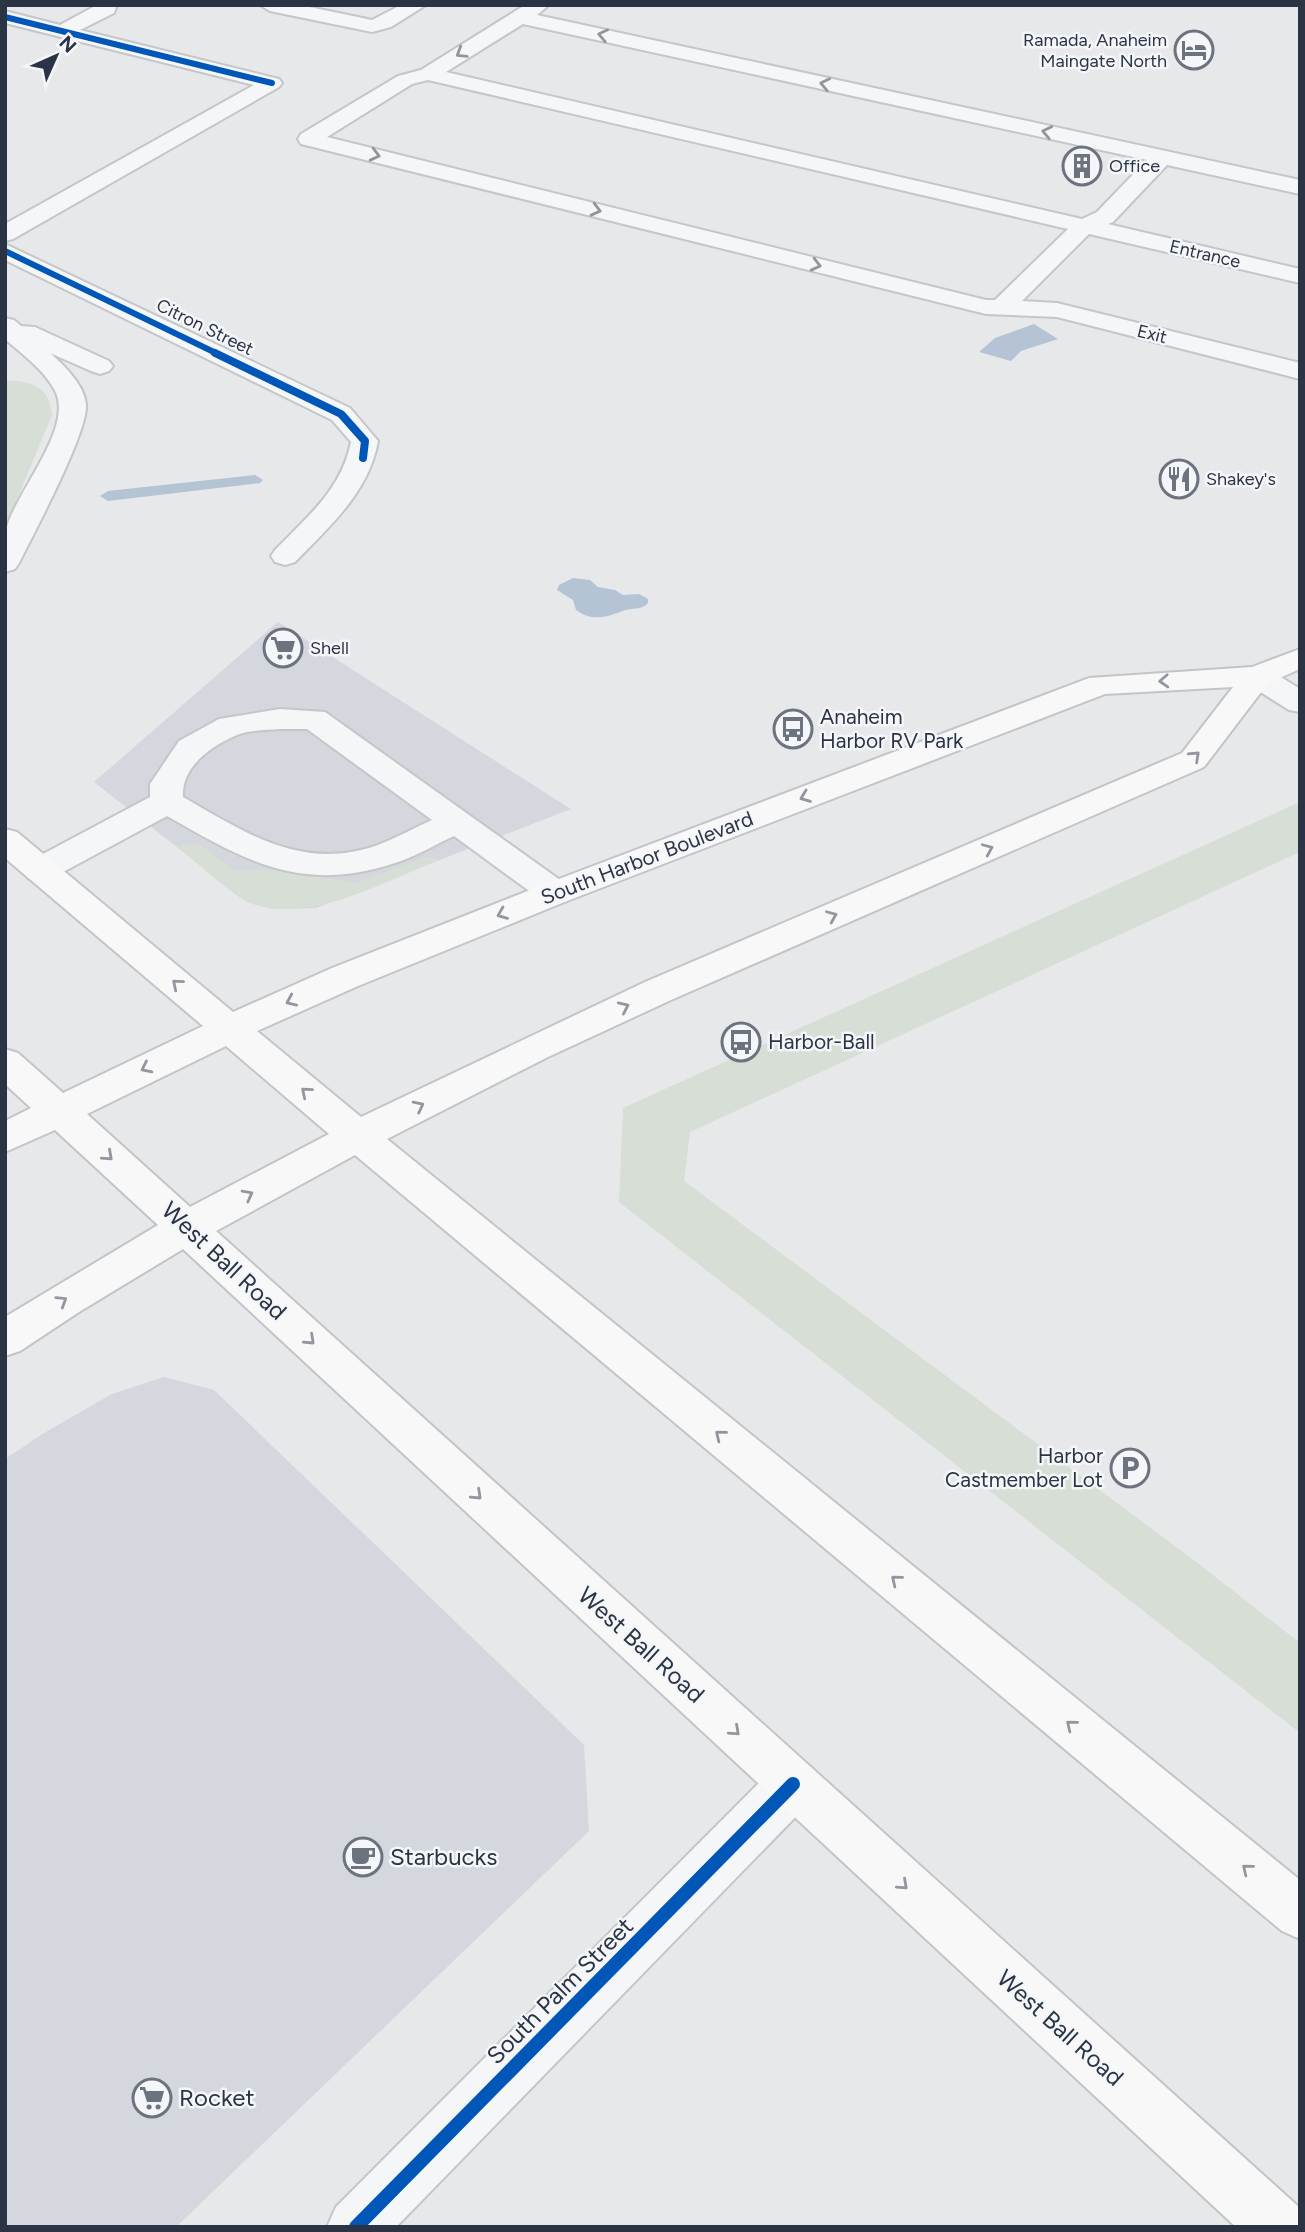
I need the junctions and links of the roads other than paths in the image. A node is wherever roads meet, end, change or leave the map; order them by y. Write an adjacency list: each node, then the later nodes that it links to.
1 (107, 5): 8 (street)
2 (270, 5): 3 (street)
3 (416, 5)
4 (539, 5): 6 (street)
5 (46, 7): 7 (street)
6 (520, 17): 9 (street, one-way to 9); 10 (street, one-way to 6)
7 (11, 19): 8 (street)
8 (62, 32): 13 (street)
9 (428, 74): 12 (street, Entrance); 16 (street, Exit, one-way to 16)
10 (1162, 157): 11 (street); 12 (street)
11 (1300, 187)
12 (1083, 227): 15 (street, Entrance); 16 (street)
13 (5, 234)
14 (5, 251): 20 (street, Citron Street)
15 (1300, 276)
16 (1002, 307): 19 (street, Exit)
17 (5, 323): 18 (street); 21 (street)
18 (100, 366)
19 (1300, 370)
20 (285, 556)
21 (5, 563)
22 (1300, 658): 23 (main road, South Harbor Boulevard)
23 (1257, 676): 24 (street); 29 (main road, South Harbor Boulevard, one-way to 29); 33 (main road, one-way to 23)
24 (1300, 703)
25 (167, 802): 26 (street); 26 (street); 28 (street)
26 (455, 822): 29 (street)
27 (5, 841): 28 (main road)
28 (40, 870): 30 (main road, one-way to 28)
29 (555, 893): 30 (main road, South Harbor Boulevard, one-way to 30)
30 (230, 1028): 32 (main road, South Harbor Boulevard, one-way to 32); 33 (main road, one-way to 30)
31 (5, 1062): 32 (main road, West Ball Road)
32 (57, 1111): 34 (main road, South Harbor Boulevard); 35 (main road, West Ball Road, one-way to 35)
33 (358, 1136): 35 (main road, one-way to 33); 38 (main road, one-way to 33)
34 (5, 1138)
35 (188, 1227): 36 (main road, one-way to 35); 37 (main road, West Ball Road, one-way to 37)
36 (5, 1339)
37 (793, 1784): 39 (street, South Palm Street); 40 (main road, West Ball Road, one-way to 40)
38 (1300, 1913)
39 (356, 2227)
40 (1279, 2227)

